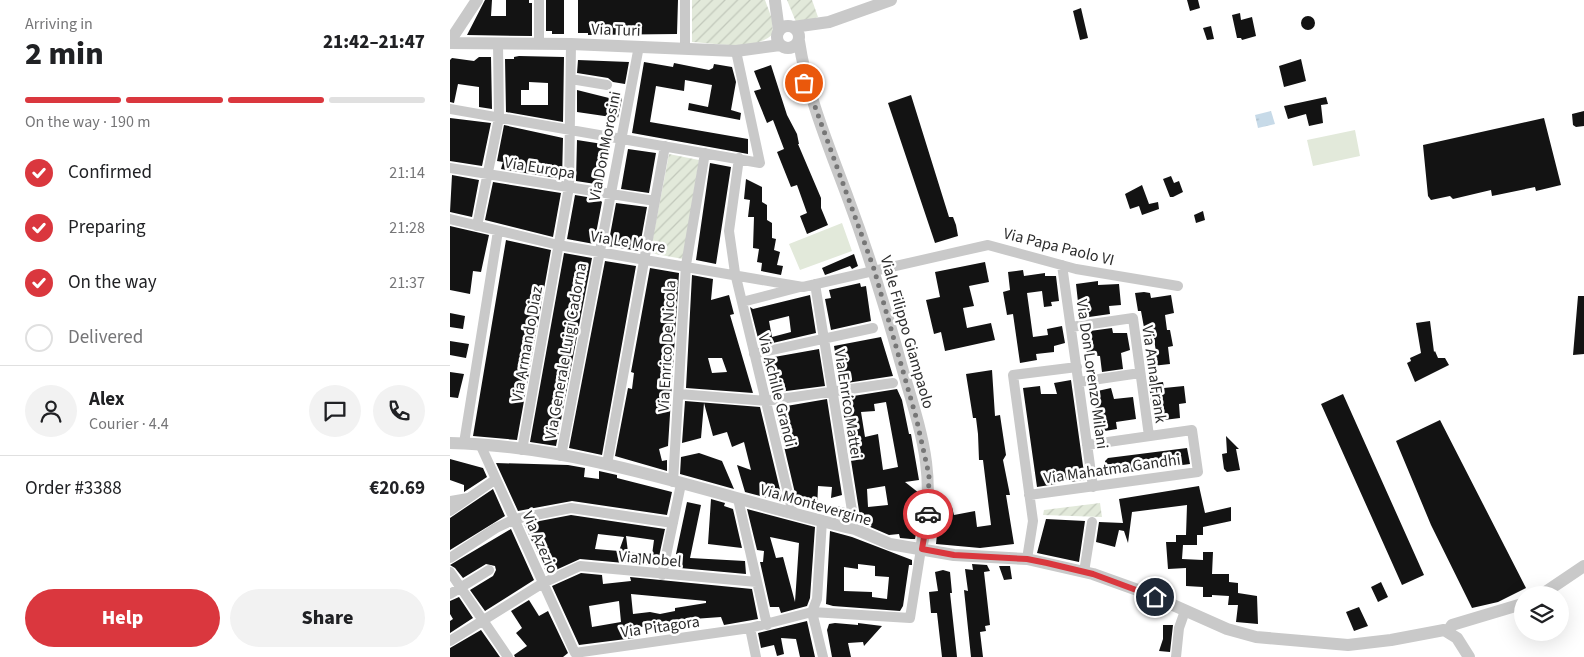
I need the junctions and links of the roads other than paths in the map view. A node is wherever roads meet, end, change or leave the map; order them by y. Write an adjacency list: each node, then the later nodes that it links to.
1 (477, 0): 7 (street)
2 (539, 0): 8 (street)
3 (685, 0): 13 (street)
4 (775, 0): 6 (street)
5 (890, 0): 6 (street)
6 (792, 33): 12 (street); 12 (street); 17 (street, Viale Filippo Giampaolo)
7 (450, 42): 9 (street, Via Turi)
8 (539, 43): 9 (street, Via Turi); 10 (street, Via Turi)
9 (498, 44): 19 (street)
10 (572, 44): 11 (street, Via Turi); 15 (street, Via Armando Diaz)
11 (638, 46): 13 (street, Via Turi); 21 (street, Via Don Morosini)
12 (784, 47): 14 (street, Via Turi); 17 (street, Viale Filippo Giampaolo)
13 (685, 48): 14 (street, Via Turi)
14 (736, 51): 24 (street)
15 (571, 79): 16 (street); 20 (street, Via Armando Diaz)
16 (607, 85)
17 (813, 101): 38 (street, Viale Filippo Giampaolo)
18 (450, 109): 19 (street)
19 (499, 118): 20 (street); 26 (street)
20 (570, 130): 21 (street); 27 (street, Via Armando Diaz)
21 (621, 138): 22 (street); 28 (street, Via Don Morosini)
22 (665, 146): 23 (street); 29 (street)
23 (705, 153): 24 (street); 36 (street, Via Enrico De Nicola)
24 (739, 158): 39 (street, Via Achille Grandi)
25 (450, 168): 26 (street, Via Europa)
26 (488, 174): 27 (street, Via Europa); 31 (street)
27 (569, 187): 28 (street, Via Europa); 33 (street, Via Armando Diaz)
28 (609, 194): 29 (street, Via Europa); 34 (street, Via Don Morosini)
29 (655, 201): 35 (street)
30 (450, 219): 31 (street, Via Le More)
31 (477, 226): 32 (street, Via Le More)
32 (498, 231): 33 (street, Via Le More); 57 (street)
33 (558, 244): 34 (street, Via Le More); 60 (street, Via Armando Diaz)
34 (599, 251): 35 (street, Via Le More); 61 (street, Via Generale Luigi Cadorna)
35 (644, 258): 36 (street, Via Le More); 62 (street)
36 (686, 265): 39 (street, Via Le More); 53 (street, Via Enrico De Nicola)
37 (1062, 265): 38 (street, Via Papa Paolo VI); 42 (street, Via Papa Paolo VI); 44 (street, Via Don Lorenzo Milani)
38 (874, 269): 40 (street, Via Le More); 77 (street, Viale Filippo Giampaolo)
39 (734, 273): 41 (street, Via Le More); 43 (street, Via Achille Grandi)
40 (814, 284): 41 (street, Via Le More); 46 (street, Via Enrico Mattei)
41 (803, 286): 43 (street, Via Le More)
42 (1178, 286)
43 (742, 302): 47 (street, Via Achille Grandi)
44 (1071, 327): 48 (street, Via Don Lorenzo Milani); 49 (street, Via Anna Frank)
45 (873, 328): 46 (street)
46 (824, 338): 47 (street); 52 (street, Via Enrico Mattei)
47 (754, 354): 54 (street, Via Achille Grandi)
48 (1077, 367): 50 (street, Via Don Lorenzo Milani); 66 (street)
49 (1140, 373): 50 (street); 55 (street, Via Anna Frank)
50 (1079, 382): 59 (street, Via Don Lorenzo Milani)
51 (893, 383): 52 (street)
52 (832, 392): 54 (street); 76 (street, Via Enrico Mattei)
53 (679, 394): 54 (street); 64 (street, Via Enrico De Nicola)
54 (766, 401): 71 (street, Via Achille Grandi)
55 (1149, 436): 59 (street); 65 (street, Via Mahatma Gandhi)
56 (450, 443): 57 (street, Via Montevergine)
57 (464, 443): 58 (street, Via Montevergine)
58 (480, 444): 60 (street, Via Montevergine); 63 (street, Via Azezio)
59 (1087, 445): 65 (street, Via Don Lorenzo Milani)
60 (522, 450): 61 (street, Via Montevergine)
61 (561, 456): 62 (street, Via Montevergine)
62 (607, 464): 64 (street, Via Montevergine)
63 (496, 479): 67 (street); 72 (street, Via Azezio)
64 (677, 483): 68 (street, Via Montevergine); 75 (street, Via Enrico De Nicola)
65 (1093, 487): 66 (street, Via Mahatma Gandhi)
66 (1029, 495): 79 (street)
67 (472, 498): 69 (street); 70 (street)
68 (738, 499): 71 (street, Via Montevergine); 85 (street)
69 (450, 501)
70 (450, 511)
71 (793, 514): 73 (street, Via Montevergine)
72 (515, 519): 75 (street); 78 (street); 86 (street, Via Azezio)
73 (822, 521): 76 (street, Via Montevergine); 92 (street)
74 (1092, 522): 83 (street)
75 (673, 523): 84 (street, Via Enrico De Nicola)
76 (855, 529): 77 (street, Via Montevergine)
77 (922, 549): 79 (street, Via Montevergine); 92 (street, Via Pitagora)
78 (450, 558)
79 (1027, 559): 83 (street, Via Montevergine)
80 (1584, 566): 87 (street)
81 (489, 570): 88 (street)
82 (450, 572): 88 (street)
83 (1084, 572): 91 (street, Via Montevergine)
84 (662, 575): 85 (street, Via Nobel); 86 (street, Via Nobel)
85 (757, 582): 94 (street)
86 (543, 583): 93 (street, Via Nobel); 98 (street, Via Azezio)
87 (1554, 586)
88 (460, 587): 89 (street); 93 (street)
89 (450, 594)
90 (1514, 606): 96 (street)
91 (1186, 611): 96 (street, Via Montevergine); 102 (street)
92 (812, 612): 94 (street, Via Pitagora); 101 (street)
93 (482, 620): 97 (street, Via Nobel); 99 (street)
94 (767, 625): 95 (street, Via Pitagora)
95 (750, 628): 98 (street, Via Pitagora); 100 (street)
96 (1448, 632): 103 (street)
97 (450, 641)
98 (573, 655)
99 (508, 657)
100 (756, 657)
101 (823, 657)
102 (1176, 657)
103 (1469, 657)

